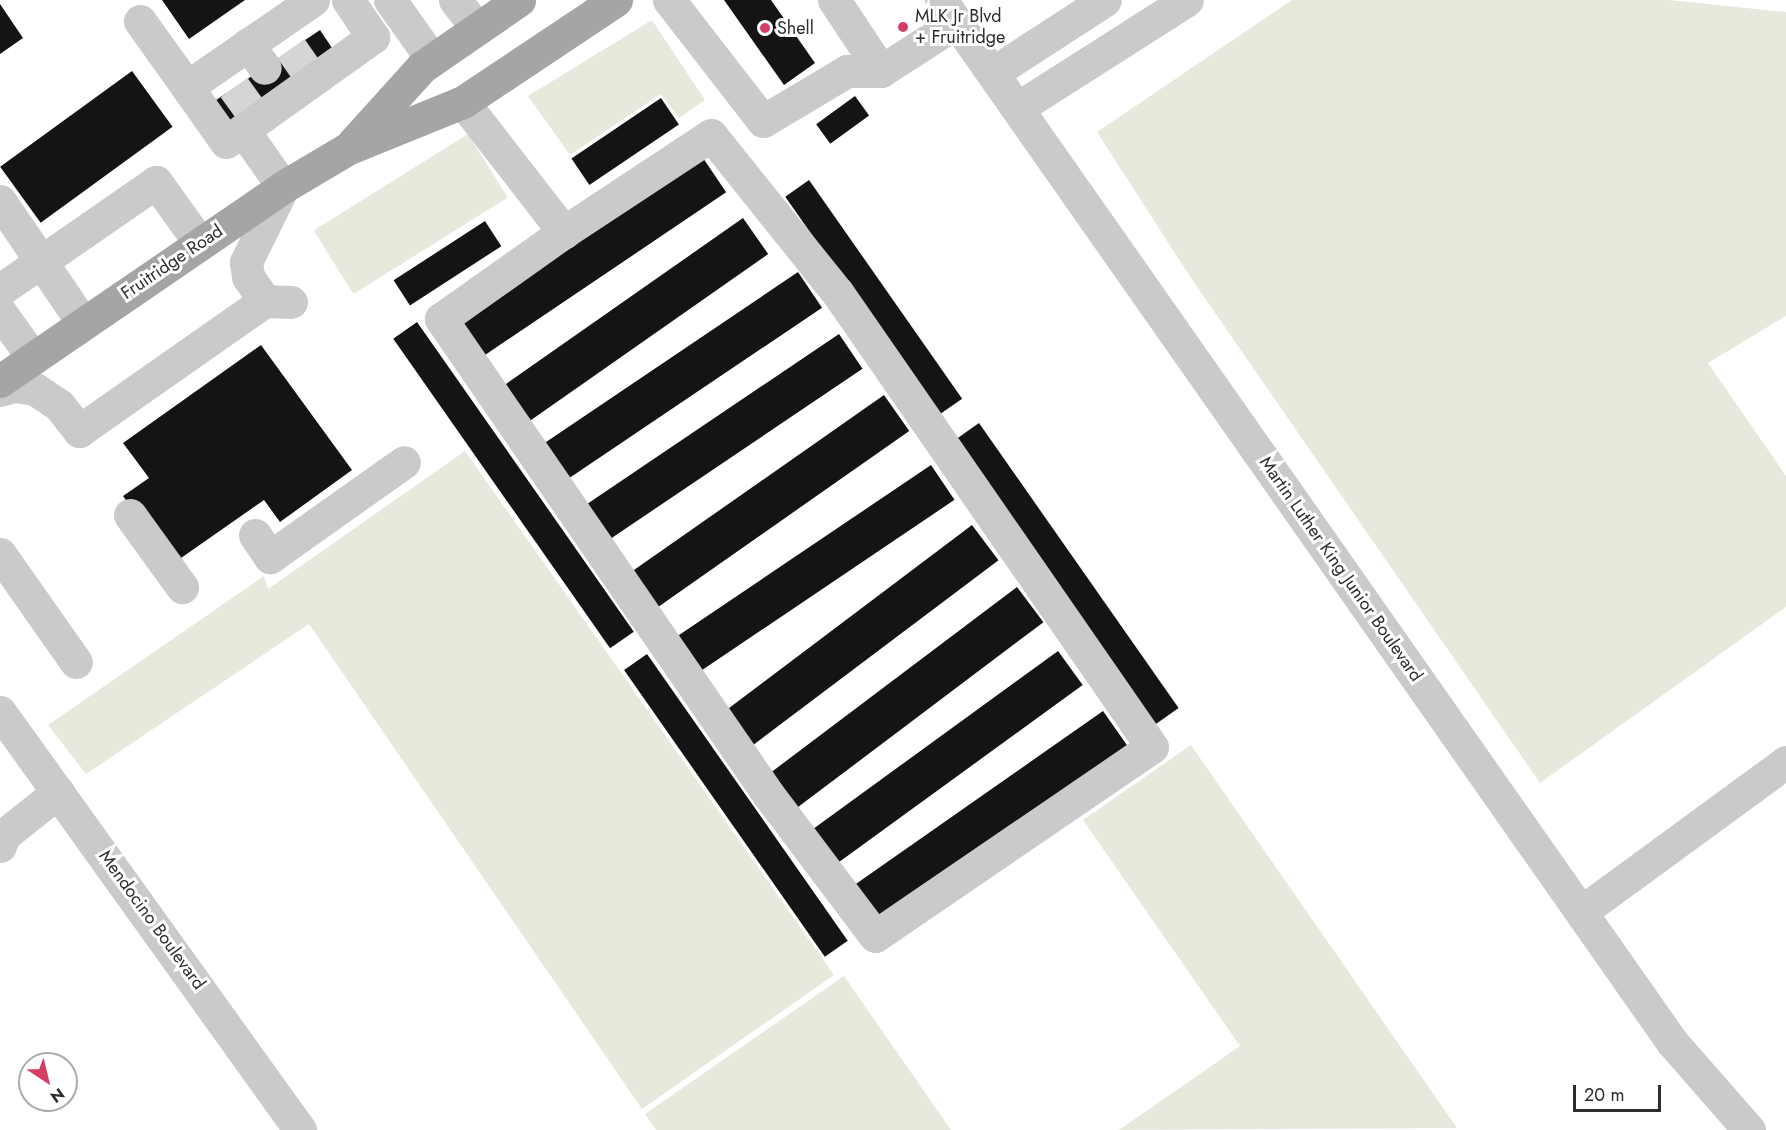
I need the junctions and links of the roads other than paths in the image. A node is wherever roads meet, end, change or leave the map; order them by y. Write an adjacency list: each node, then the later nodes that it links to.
1 (313, 0): 14 (street)
2 (348, 0): 14 (street)
3 (390, 0): 15 (street)
4 (455, 0): 13 (street)
5 (519, 0): 13 (main road, Fruitridge Road)
6 (616, 0): 21 (main road, Fruitridge Road)
7 (669, 0): 16 (street)
8 (834, 0): 16 (street)
9 (1105, 0): 17 (street)
10 (1186, 0): 22 (street)
11 (949, 11): 16 (street); 17 (street, Martin Luther King Junior Boulevard)
12 (140, 21): 19 (street)
13 (477, 28): 15 (main road, Fruitridge Road)
14 (296, 56): 18 (street); 18 (street)
15 (432, 59): 23 (main road, Fruitridge Road)
16 (881, 71)
17 (994, 72): 22 (street, Martin Luther King Junior Boulevard)
18 (269, 75): 20 (street); 20 (street)
19 (187, 87): 20 (street); 20 (street)
20 (240, 102): 24 (street)
21 (463, 102): 23 (main road, Fruitridge Road); 26 (street)
22 (1019, 107): 45 (street, Martin Luther King Junior Boulevard)
23 (347, 149): 24 (main road, Fruitridge Road)
24 (283, 186): 27 (main road, Fruitridge Road); 34 (street)
25 (0, 201): 28 (street)
26 (564, 232): 26 (street)
27 (200, 243): 28 (street); 31 (main road, Fruitridge Road)
28 (42, 260): 29 (street); 31 (street)
29 (0, 290)
30 (0, 312): 32 (street)
31 (83, 323): 32 (main road, Fruitridge Road)
32 (33, 358): 33 (main road, Fruitridge Road)
33 (0, 381)
34 (0, 390)
35 (404, 462): 37 (street)
36 (130, 515): 39 (street)
37 (255, 535)
38 (0, 554): 40 (street)
39 (182, 586)
40 (76, 662)
41 (0, 712): 43 (street, Mendocino Boulevard)
42 (1786, 762): 45 (street)
43 (58, 792): 44 (street); 46 (street, Mendocino Boulevard)
44 (0, 846)
45 (1581, 912): 47 (street, Martin Luther King Junior Boulevard)
46 (300, 1130)
47 (1749, 1130)

